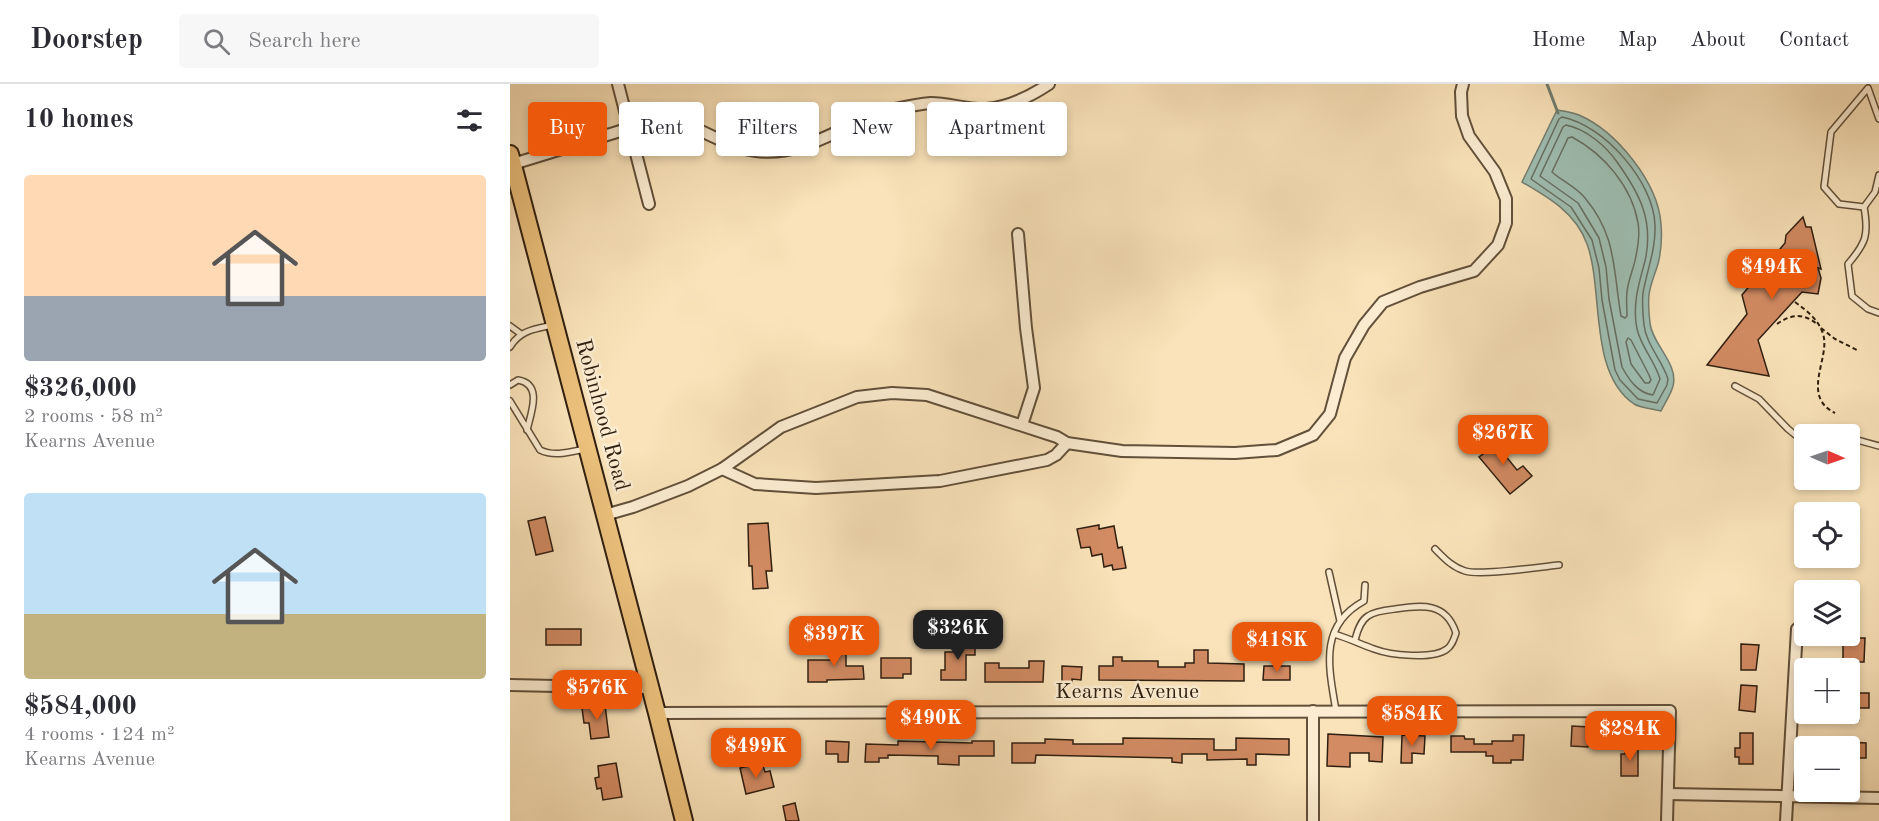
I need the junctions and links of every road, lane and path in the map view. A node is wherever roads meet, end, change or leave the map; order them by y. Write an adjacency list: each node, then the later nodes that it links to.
1 (618, 84): 4 (street)
2 (1049, 84): 7 (street)
3 (1463, 84): 31 (street)
4 (622, 102)
5 (1879, 119): 12 (lane)
6 (619, 131): 9 (street)
7 (704, 132)
8 (636, 156): 11 (street)
9 (512, 159): 16 (main road, Robinhood Road)
10 (1879, 176): 12 (lane)
11 (649, 204)
12 (1864, 207): 15 (lane)
13 (1018, 234): 27 (street)
14 (1795, 302): 19 (path)
15 (1879, 313)
16 (555, 324): 20 (lane); 33 (main road, Robinhood Road)
17 (1777, 324): 19 (path)
18 (510, 326): 20 (lane)
19 (1820, 327): 22 (path); 26 (path)
20 (515, 336): 21 (lane)
21 (510, 346)
22 (1859, 351)
23 (510, 386): 28 (lane)
24 (1735, 386): 29 (lane)
25 (510, 401): 28 (lane)
26 (1834, 412)
27 (1023, 425): 31 (street); 34 (street)
28 (527, 430): 33 (lane)
29 (1794, 434)
30 (1860, 441): 32 (lane)
31 (1067, 443): 34 (street)
32 (1879, 446)
33 (587, 449): 35 (main road, Robinhood Road)
34 (722, 469): 35 (street)
35 (605, 514): 45 (main road, Robinhood Road)
36 (1435, 549): 37 (lane)
37 (1559, 565)
38 (1329, 572): 40 (lane)
39 (1365, 585): 40 (lane)
40 (1340, 621): 41 (lane)
41 (1334, 634): 42 (lane); 47 (lane)
42 (1355, 640): 42 (lane)
43 (1796, 646): 50 (street)
44 (510, 685): 45 (street)
45 (649, 688): 48 (main road, Robinhood Road)
46 (1313, 711): 47 (street, Kearns Avenue); 48 (street, Kearns Avenue); 53 (street)
47 (1336, 711): 49 (street, Kearns Avenue)
48 (657, 712): 52 (main road, Robinhood Road)
49 (1668, 794): 50 (street); 54 (street)
50 (1786, 796): 51 (street); 55 (street)
51 (1879, 798)
52 (684, 821)
53 (1313, 821)
54 (1667, 821)
55 (1786, 821)

